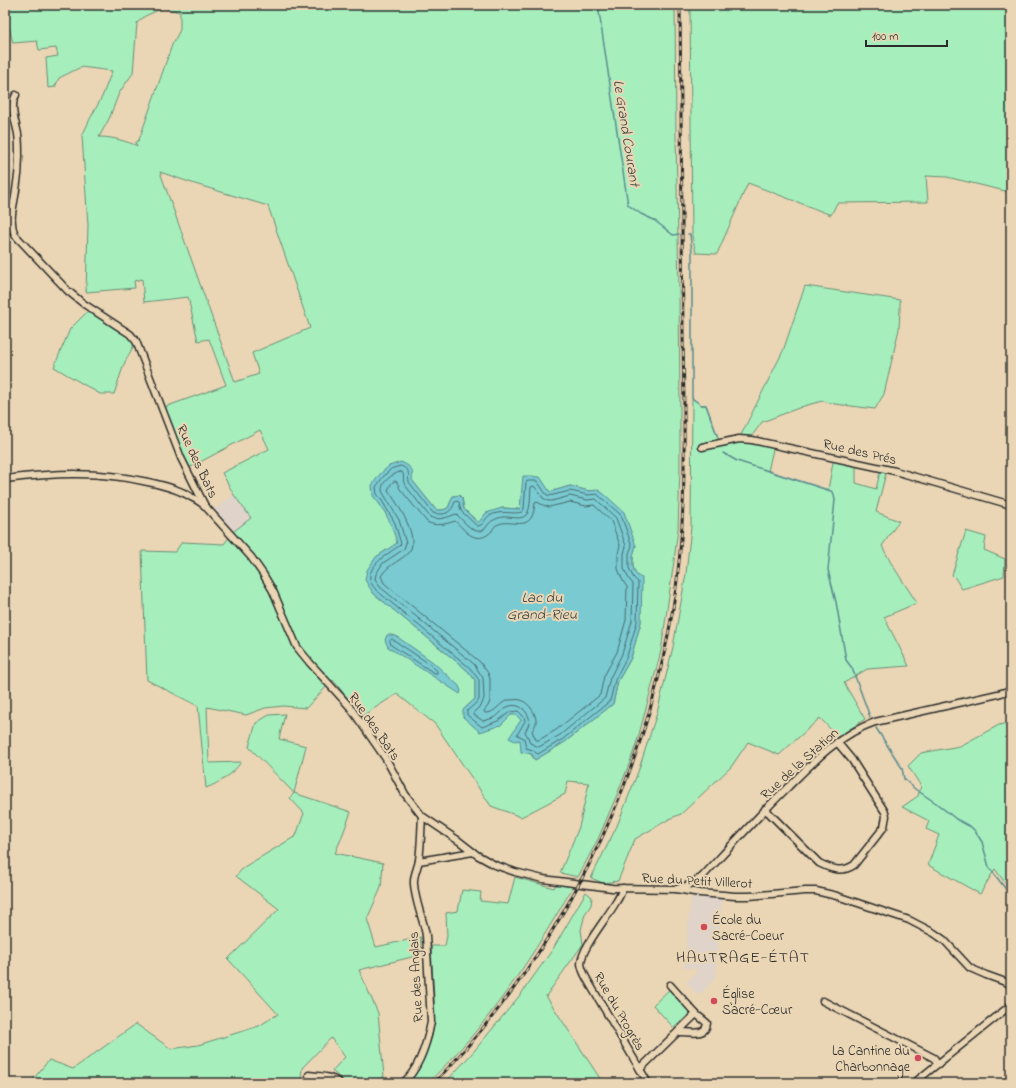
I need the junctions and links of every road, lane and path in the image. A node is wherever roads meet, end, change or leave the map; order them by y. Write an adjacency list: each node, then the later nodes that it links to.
1 (16, 95): 5 (street, Rue des Bats)
2 (702, 447): 4 (street, Rue des Prés)
3 (5, 479): 5 (street)
4 (1011, 505)
5 (205, 506): 9 (street, Rue des Bats)
6 (1011, 690): 7 (street, Rue de la Station)
7 (838, 742): 8 (street, Rue de la Station); 8 (street)
8 (765, 809): 13 (street, Rue de la Station)
9 (422, 816): 10 (street, Rue des Bats); 11 (street, Rue des Anglais)
10 (473, 852): 11 (street); 12 (street, Rue du Petit Villerot)
11 (419, 860): 24 (street, Rue des Anglais)
12 (623, 888): 13 (street, Rue du Petit Villerot); 21 (street, Rue du Progrès)
13 (676, 889): 14 (street, Rue du Petit Villerot)
14 (1011, 984)
15 (670, 985): 18 (street)
16 (823, 1001): 20 (street)
17 (1011, 1005): 20 (street)
18 (696, 1014): 19 (street); 19 (street)
19 (678, 1032): 21 (street)
20 (938, 1064): 26 (street)
21 (640, 1069): 25 (street, Rue du Progrès)
22 (309, 1075): 23 (street)
23 (339, 1083)
24 (403, 1083)
25 (648, 1083)
26 (914, 1083)

